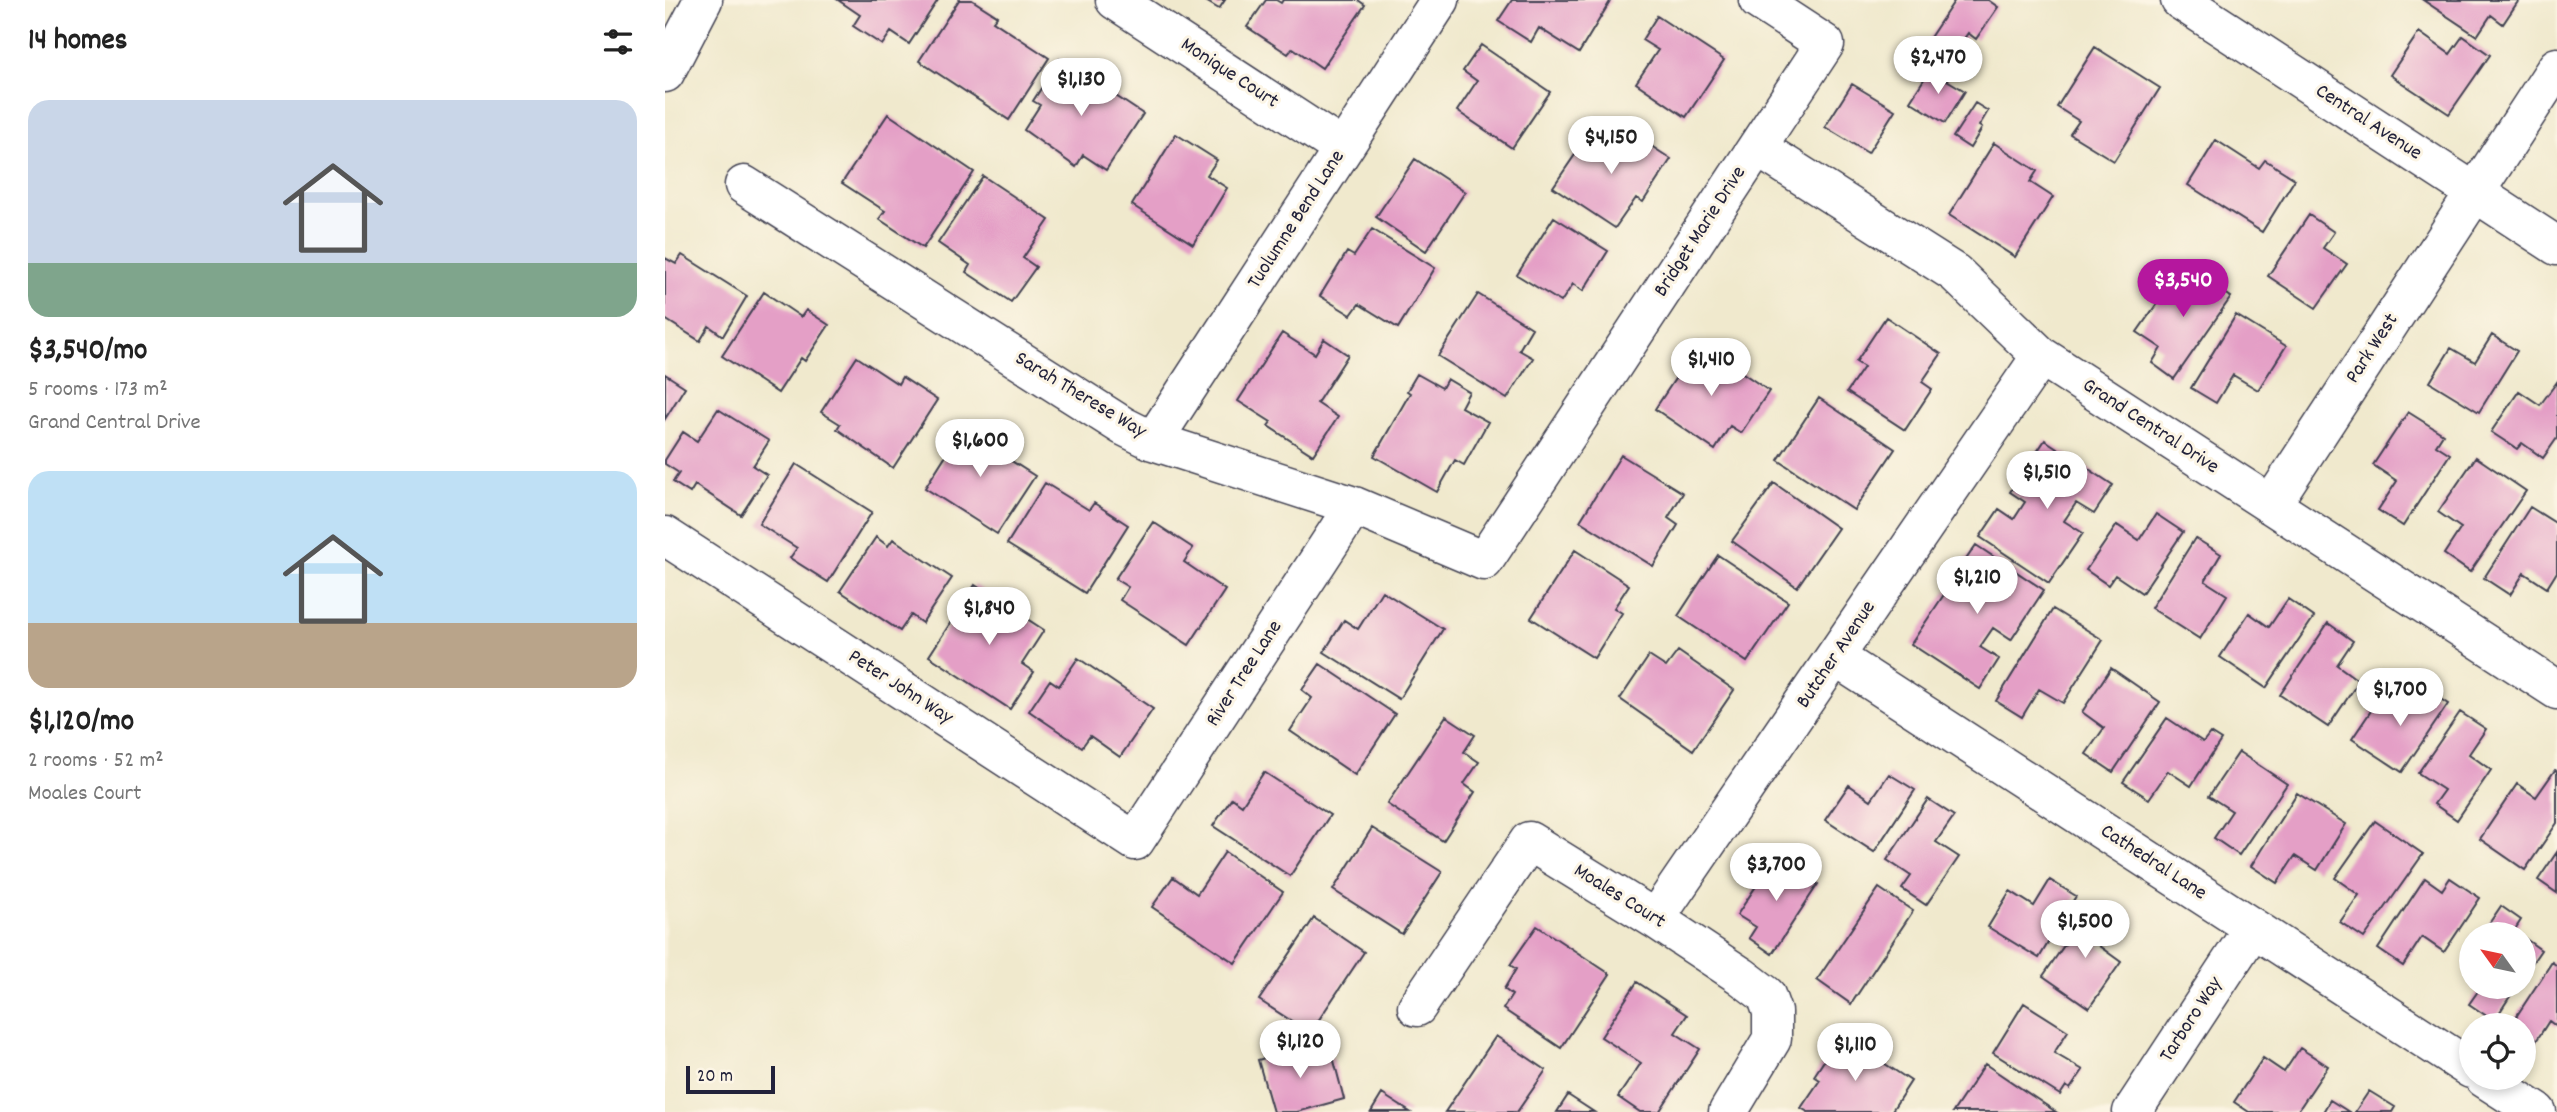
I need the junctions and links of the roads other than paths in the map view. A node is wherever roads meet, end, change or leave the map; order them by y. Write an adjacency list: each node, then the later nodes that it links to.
1 (703, 0): 7 (street)
2 (1115, 0): 9 (street, Monique Court)
3 (1440, 0): 9 (street, Tuolumne Bend Lane)
4 (1758, 0): 8 (street, Bridget Marie Drive)
5 (2180, 0): 11 (street, Central Avenue)
6 (2557, 67): 11 (street, Park West)
7 (665, 73)
8 (1757, 147): 13 (street, Grand Central Drive); 18 (street, Bridget Marie Drive)
9 (1343, 149): 14 (street, Tuolumne Bend Lane)
10 (744, 185): 14 (street, Sarah Therese Way)
11 (2476, 192): 12 (street, Central Avenue); 15 (street, Park West)
12 (2557, 246)
13 (2041, 356): 15 (street, Grand Central Drive); 19 (street, Butcher Avenue)
14 (1153, 440): 16 (street, Sarah Therese Way)
15 (2271, 505): 20 (street, Grand Central Drive)
16 (1354, 506): 18 (street, Sarah Therese Way); 21 (street, River Tree Lane)
17 (665, 536): 21 (street, Peter John Way)
18 (1484, 561)
19 (1835, 657): 22 (street, Butcher Avenue); 23 (street, Cathedral Lane)
20 (2557, 690)
21 (1135, 841)
22 (1655, 919): 24 (street, Moales Court); 27 (street, Moales Court)
23 (2253, 928): 25 (street, Cathedral Lane); 28 (street, Tarboro Way)
24 (1417, 1007)
25 (2459, 1061)
26 (2503, 1090): 29 (street)
27 (1728, 1112)
28 (2132, 1112)
29 (2537, 1112)

